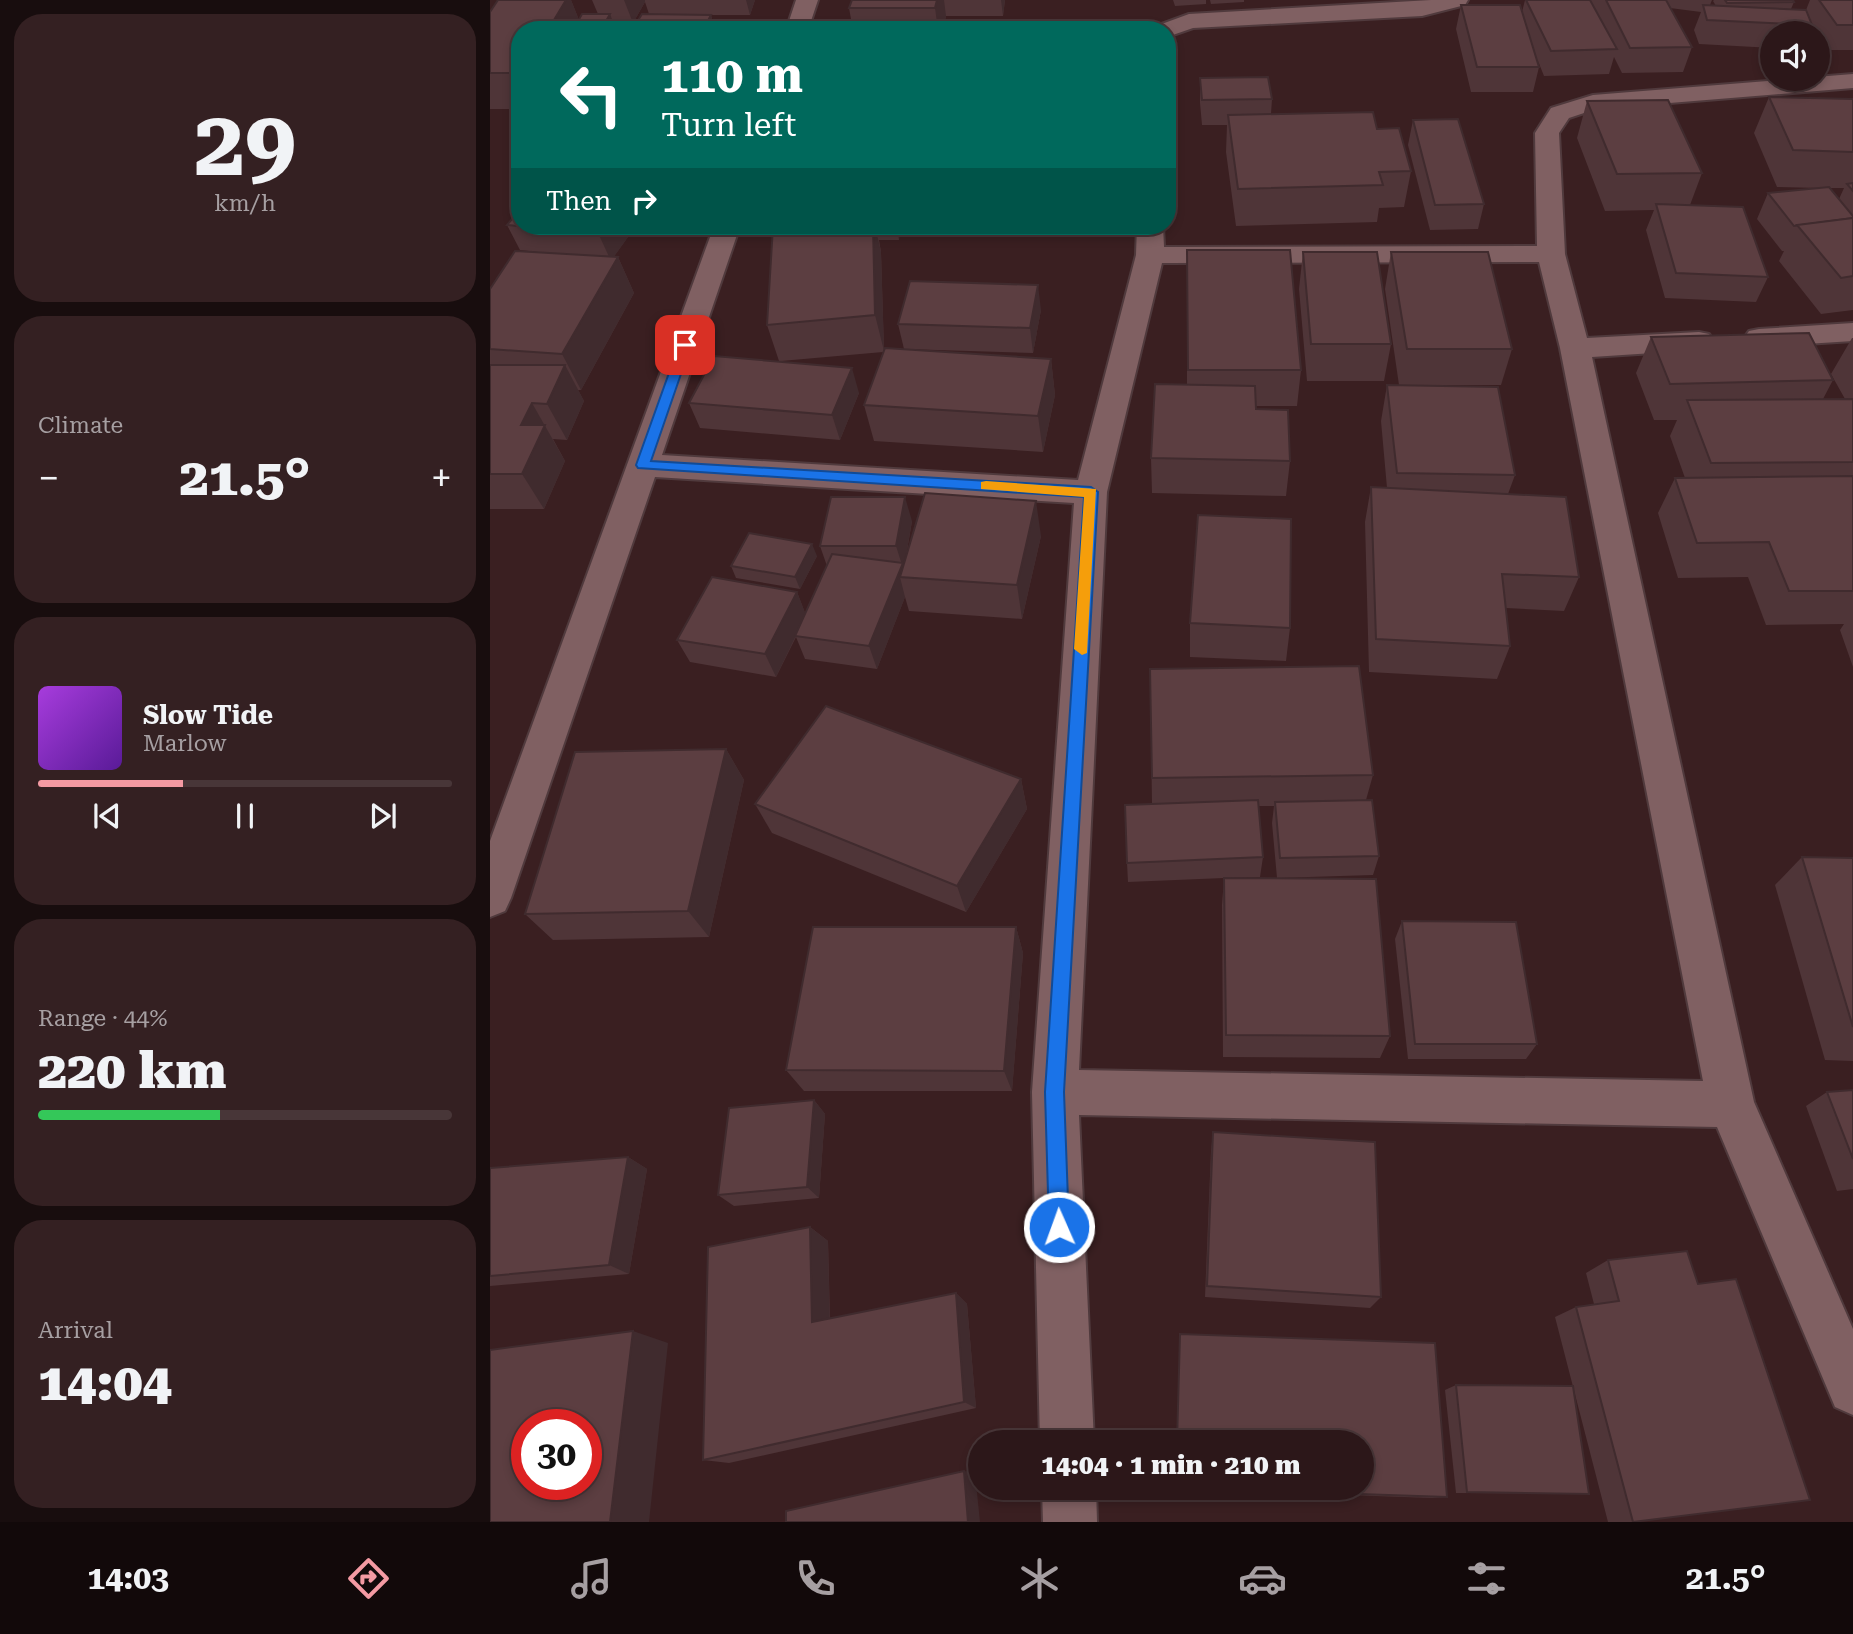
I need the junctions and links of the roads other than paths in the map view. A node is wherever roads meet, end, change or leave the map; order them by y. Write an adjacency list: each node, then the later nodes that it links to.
1 (807, 0): 3 (street)
2 (1457, 0): 4 (street)
3 (800, 21)
4 (1176, 26)
5 (1853, 81): 8 (street)
6 (724, 235): 11 (street)
7 (1150, 241): 8 (street); 12 (street)
8 (1551, 254): 10 (street)
9 (1853, 332): 10 (street)
10 (1575, 348): 15 (street)
11 (643, 465): 12 (street); 13 (street)
12 (1091, 492): 14 (street)
13 (490, 898)
14 (1055, 1092): 15 (street); 17 (street)
15 (1731, 1104): 16 (street)
16 (1853, 1389)
17 (1067, 1430)
18 (1069, 1500): 19 (street)
19 (1070, 1522)

